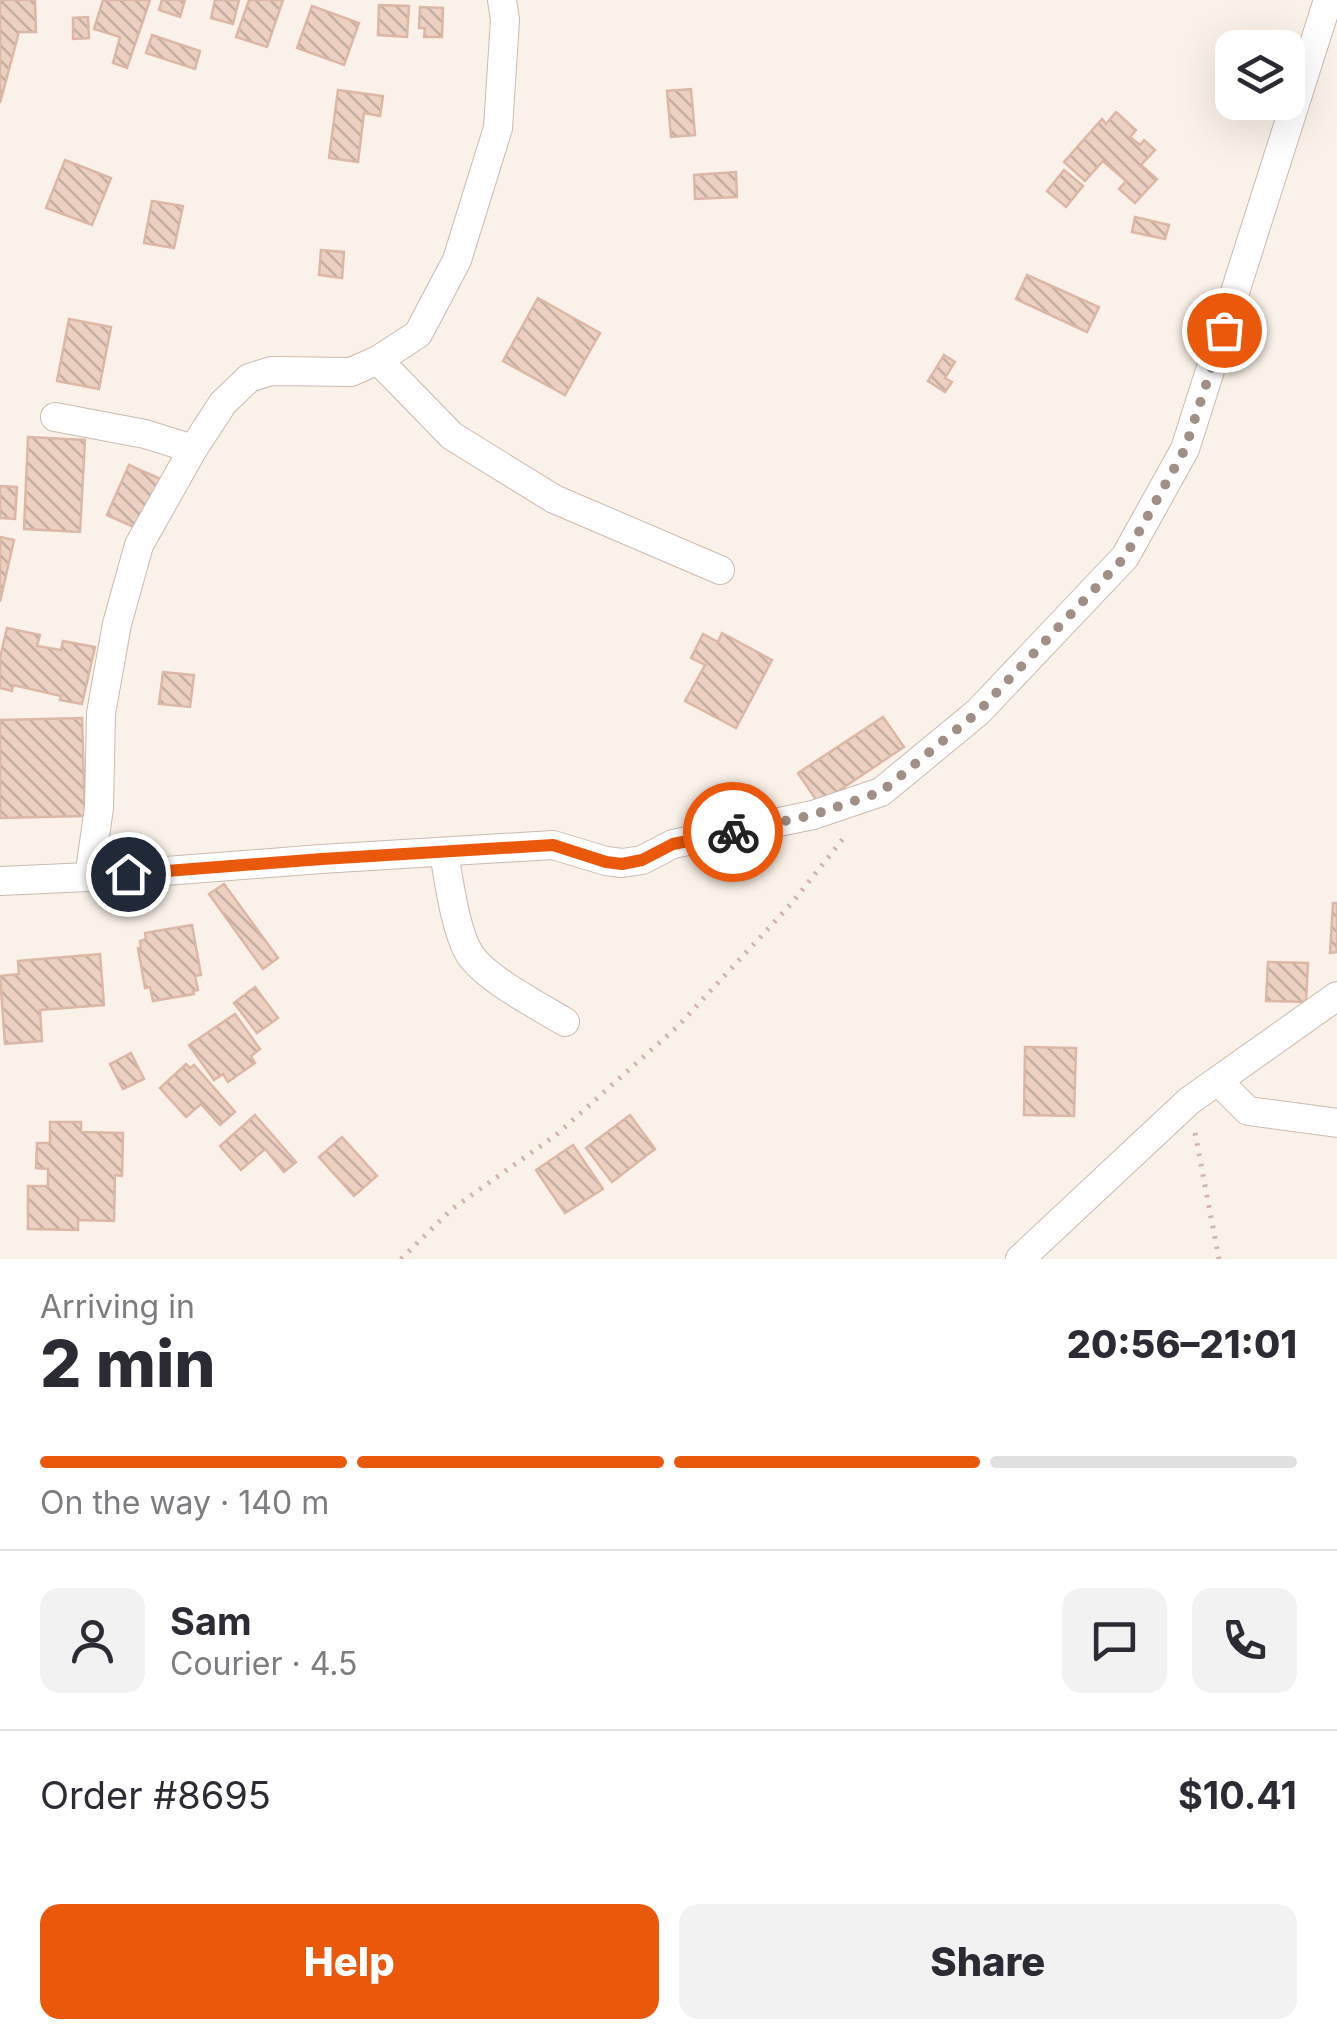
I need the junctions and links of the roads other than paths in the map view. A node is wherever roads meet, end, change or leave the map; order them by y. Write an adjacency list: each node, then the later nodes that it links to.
1 (502, 0): 3 (street)
2 (1328, 0): 7 (street)
3 (378, 360): 5 (street); 6 (street)
4 (55, 417): 5 (street)
5 (193, 449): 8 (street)
6 (720, 570)
7 (444, 853): 8 (street); 11 (street)
8 (89, 877): 9 (street)
9 (0, 880)
10 (1337, 996): 12 (street)
11 (565, 1022)
12 (1218, 1081): 13 (street); 14 (street)
13 (1337, 1123)
14 (1020, 1259)

